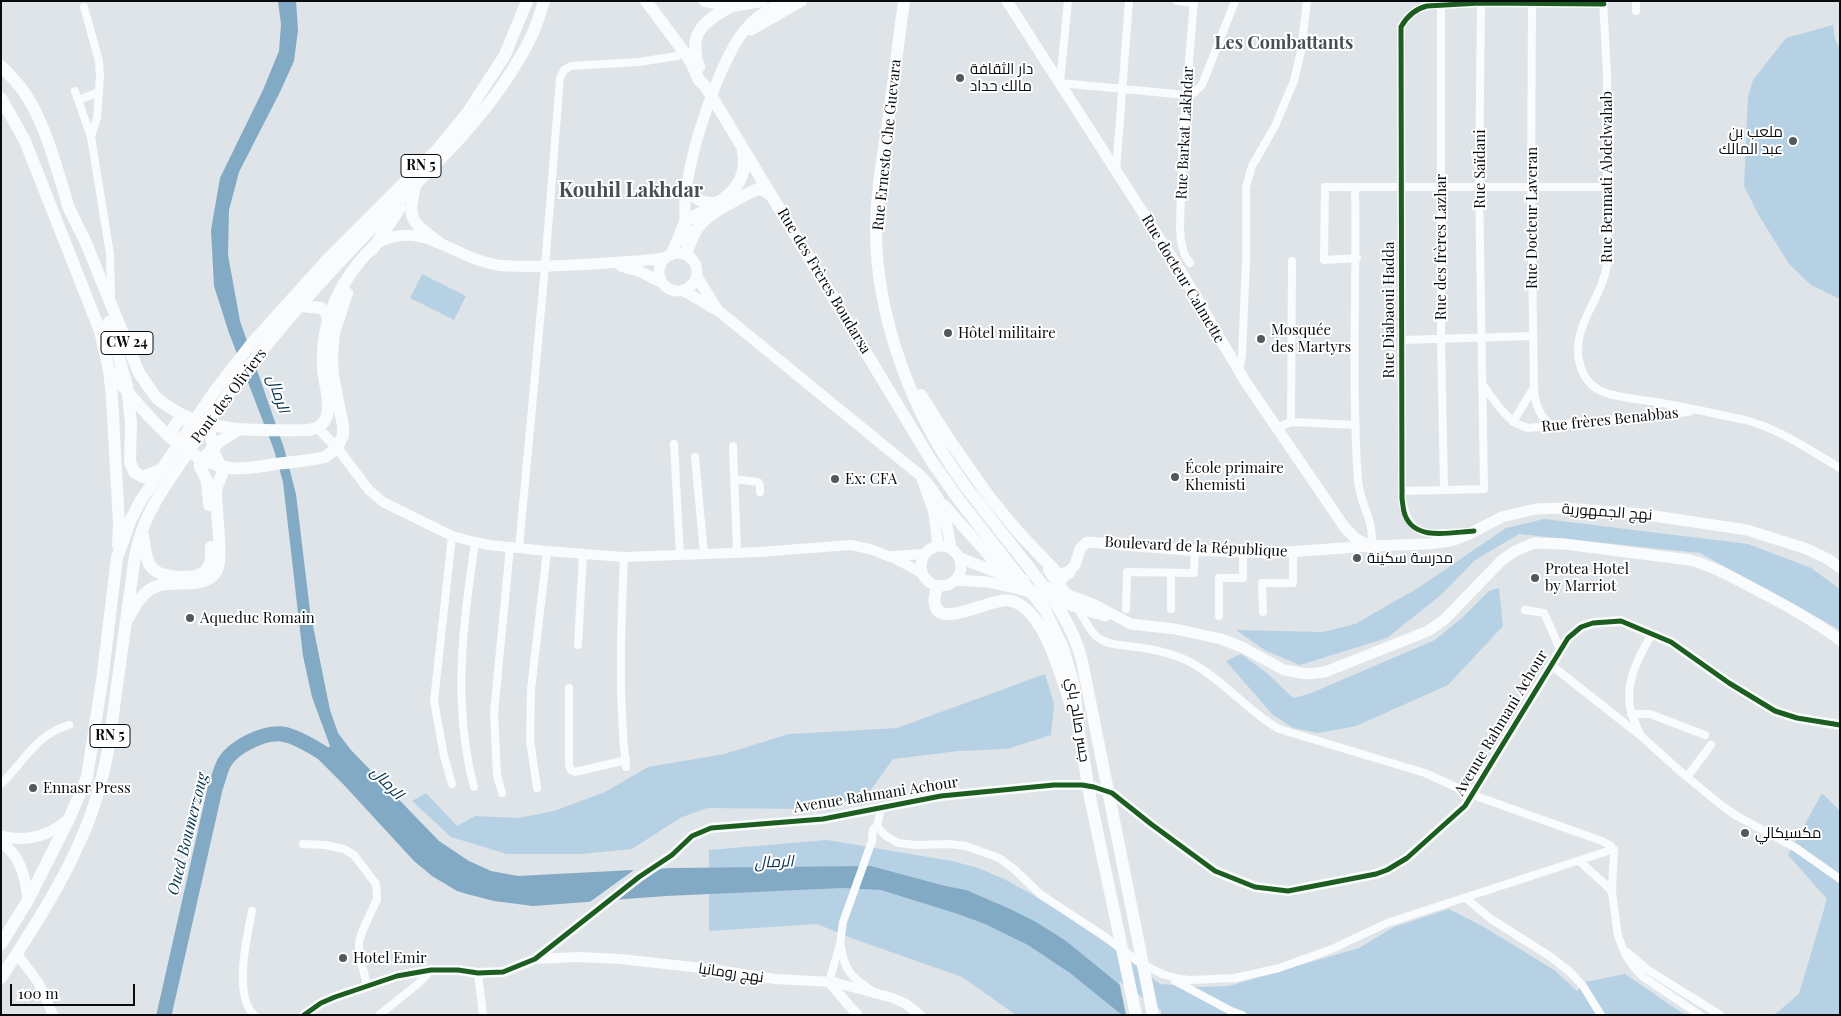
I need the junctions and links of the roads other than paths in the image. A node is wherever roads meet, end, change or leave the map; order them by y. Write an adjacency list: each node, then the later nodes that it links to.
1 (520, 1): 26 (street)
2 (527, 1): 26 (highway, RN 5)
3 (544, 1): 41 (highway, RN 5)
4 (636, 1): 28 (highway)
5 (646, 1): 31 (highway, Rue des Frères Boudarsa)
6 (705, 1): 23 (highway)
7 (762, 1): 23 (highway)
8 (783, 1): 27 (main road)
9 (802, 1): 27 (main road)
10 (904, 1): 76 (highway, Rue Ernesto Che Guevara)
11 (1007, 1): 30 (main road, Rue docteur Calmette)
12 (1068, 1): 30 (street)
13 (1130, 1): 32 (street)
14 (1177, 1): 18 (street)
15 (1236, 1): 35 (street)
16 (1307, 1): 75 (street)
17 (1636, 1): 25 (street)
18 (1194, 2): 35 (street, Rue Barkat Lakhdar)
19 (1480, 2): 20 (street); 22 (street); 42 (street, Rue Saïdani)
20 (1532, 2): 21 (street); 43 (street, Rue Docteur Laveran)
21 (1604, 3): 44 (street, Rue Benmati Abdelwahab)
22 (1441, 5): 46 (street, Rue Diabaoui Hadda); 47 (street, Rue des frères Lazhar)
23 (732, 6): 31 (highway)
24 (84, 8): 34 (street)
25 (1636, 11)
26 (518, 23): 67 (highway, RN 5)
27 (739, 37): 48 (main road)
28 (677, 56): 31 (highway); 61 (street)
29 (1, 66): 51 (highway, CW 24)
30 (1060, 83): 32 (street); 40 (main road, Rue docteur Calmette)
31 (702, 84): 39 (highway, Rue des Frères Boudarsa)
32 (1123, 89): 35 (street); 40 (street)
33 (76, 91): 37 (street)
34 (99, 92): 37 (street); 38 (street)
35 (1186, 95): 60 (street, Rue Barkat Lakhdar)
36 (1, 98): 74 (highway, CW 24)
37 (79, 100): 38 (street)
38 (91, 137): 65 (street)
39 (742, 147): 49 (highway, Rue des Frères Boudarsa); 50 (highway)
40 (1116, 172): 75 (main road, Rue docteur Calmette)
41 (415, 185): 53 (highway); 54 (highway); 66 (highway, RN 5)
42 (1479, 186): 43 (street); 47 (street); 71 (street, Rue Saïdani)
43 (1531, 186): 44 (street); 70 (street, Rue Docteur Laveran)
44 (1608, 186): 79 (street, Rue Benmati Abdelwahab)
45 (1355, 187): 46 (street); 57 (street); 57 (street)
46 (1402, 187): 47 (street); 73 (street, Rue Diabaoui Hadda)
47 (1441, 187): 72 (street, Rue des frères Lazhar)
48 (686, 188): 50 (main road); 52 (main road)
49 (772, 196): 55 (highway); 127 (highway, Rue des Frères Boudarsa)
50 (718, 202): 52 (highway)
51 (67, 204): 65 (highway, CW 24); 98 (highway, CW 24)
52 (685, 222): 55 (main road); 56 (main road)
53 (438, 242): 54 (main road); 61 (main road)
54 (377, 243): 69 (highway); 93 (highway)
55 (688, 252): 56 (main road); 62 (main road)
56 (668, 256): 59 (main road); 63 (main road)
57 (1356, 258): 84 (street)
58 (1292, 261): 81 (street)
59 (612, 263): 61 (main road); 63 (main road)
60 (1190, 263)
61 (545, 267): 111 (street)
62 (697, 277): 64 (main road); 68 (main road)
63 (661, 282): 64 (main road)
64 (684, 291): 68 (main road)
65 (111, 303): 80 (highway, CW 24)
66 (301, 306): 67 (highway, RN 5); 69 (highway)
67 (287, 312): 98 (highway, Pont des Oliviers / RN 5)
68 (720, 312): 99 (main road)
69 (328, 320): 87 (highway)
70 (1533, 336): 71 (street); 78 (street, Rue Docteur Laveran)
71 (1482, 337): 72 (street); 77 (street, Rue Saïdani)
72 (1441, 338): 73 (street); 102 (street, Rue des frères Lazhar)
73 (1402, 340): 101 (street, Rue Diabaoui Hadda)
74 (109, 370): 89 (highway, CW 24); 125 (highway, CW 24)
75 (1239, 371): 86 (main road, Rue docteur Calmette)
76 (906, 375): 115 (highway); 197 (highway)
77 (1482, 385): 82 (street); 102 (street, Rue Saïdani)
78 (1534, 387): 82 (street); 85 (street, Rue Docteur Laveran)
79 (1696, 411): 85 (street, Rue frères Benabbas); 97 (street)
80 (187, 416): 83 (highway, CW 24); 89 (highway)
81 (1291, 422): 84 (street); 86 (street)
82 (1513, 422): 85 (street, Rue frères Benabbas)
83 (208, 424): 88 (highway, CW 24); 92 (highway)
84 (1356, 425): 110 (street)
85 (1553, 426)
86 (1276, 428): 110 (main road, Rue docteur Calmette)
87 (313, 429): 88 (highway, CW 24); 93 (street)
88 (238, 430): 92 (highway)
89 (172, 439): 95 (highway, CW 24)
90 (674, 444): 122 (street)
91 (733, 446): 100 (street)
92 (214, 447): 95 (highway); 96 (highway)
93 (337, 448): 96 (highway, CW 24); 107 (street)
94 (695, 457): 120 (street)
95 (201, 460): 96 (highway, CW 24); 105 (highway)
96 (222, 467): 143 (highway)
97 (1840, 468)
98 (166, 474): 105 (highway, RN 5); 125 (highway, RN 5)
99 (921, 476): 104 (main road); 109 (main road)
100 (734, 479): 103 (street); 118 (street)
101 (1402, 490): 102 (street); 106 (street, Rue Diabaoui Hadda)
102 (1444, 490)
103 (760, 492)
104 (940, 499): 112 (main road); 132 (main road)
105 (142, 530): 143 (highway, RN 5)
106 (1474, 531): 110 (main road, نهج الجمهورية); 128 (main road, نهج الجمهورية)
107 (452, 536): 108 (street); 159 (street)
108 (474, 542): 111 (street); 160 (street)
109 (938, 546): 112 (main road); 121 (main road)
110 (1371, 546): 117 (main road, Boulevard de la République)
111 (514, 547): 114 (street); 162 (street)
112 (951, 548): 126 (main road)
113 (1195, 550): 116 (main road, Boulevard de la République); 130 (main road, Boulevard de la République); 131 (street)
114 (547, 551): 119 (street); 161 (street)
115 (1036, 551): 130 (highway); 135 (highway)
116 (1243, 552): 117 (main road, Boulevard de la République); 141 (street)
117 (1293, 552): 140 (street)
118 (737, 553): 120 (street); 123 (street)
119 (584, 554): 124 (street); 146 (street)
120 (704, 554): 122 (street)
121 (924, 554): 123 (street); 129 (main road)
122 (680, 555): 124 (street)
123 (887, 556): 129 (street)
124 (624, 557): 149 (street)
125 (117, 558): 165 (highway, RN 5)
126 (960, 558): 132 (main road); 133 (main road)
127 (1006, 558): 151 (highway, جسر صالح باي)
128 (1840, 568)
129 (922, 573): 134 (main road)
130 (1069, 573): 135 (main road)
131 (1172, 573): 137 (street); 138 (street)
132 (1013, 577): 135 (main road)
133 (955, 580): 134 (main road); 136 (main road)
134 (937, 586): 151 (highway)
135 (1061, 588): 136 (street); 142 (main road)
136 (1078, 608): 142 (main road); 163 (street)
137 (1126, 609)
138 (1171, 609)
139 (1525, 610): 147 (street)
140 (1263, 612)
141 (1219, 616)
142 (1131, 624): 145 (main road)
143 (125, 626): 180 (highway, RN 5)
144 (1652, 634): 147 (street, Avenue Rahmani Achour); 150 (street); 153 (street, Avenue Rahmani Achour)
145 (1840, 640)
146 (578, 645)
147 (1560, 649): 148 (street, Avenue Rahmani Achour)
148 (1551, 665): 155 (street); 163 (street, Avenue Rahmani Achour)
149 (569, 688)
150 (1631, 714): 154 (street); 155 (street)
151 (1078, 724): 196 (highway, جسر صالح باي)
152 (68, 725): 158 (street)
153 (1840, 725)
154 (1705, 735)
155 (1641, 736): 157 (street)
156 (1711, 745): 157 (street)
157 (1687, 777): 172 (street)
158 (1, 784)
159 (452, 784)
160 (474, 787)
161 (537, 788)
162 (502, 793)
163 (1473, 796): 164 (street, Avenue Rahmani Achour); 170 (street)
164 (881, 808): 166 (street); 181 (street, Avenue Rahmani Achour)
165 (69, 819): 167 (main road); 175 (highway, RN 5)
166 (877, 827): 178 (street); 184 (street)
167 (1, 836)
168 (1, 843): 175 (main road)
169 (303, 844): 187 (street)
170 (1614, 849): 171 (street); 173 (street)
171 (1579, 861): 173 (street); 174 (street)
172 (1840, 879)
173 (1612, 892): 179 (street)
174 (1466, 898): 184 (street); 199 (street)
175 (28, 900): 177 (highway, RN 5)
176 (252, 911): 190 (street)
177 (1, 944)
178 (840, 944): 186 (street); 188 (street)
179 (1622, 947): 200 (street); 201 (street)
180 (16, 954): 185 (highway, RN 5); 189 (street)
181 (535, 959): 183 (street); 186 (street, نهج رومانيا)
182 (432, 970): 183 (street); 187 (street); 192 (street)
183 (478, 974): 193 (street)
184 (1162, 974): 198 (street)
185 (1, 978)
186 (829, 982): 188 (street, نهج رومانيا); 194 (street)
187 (367, 986): 191 (street)
188 (877, 994): 195 (street, نهج رومانيا)
189 (53, 1015)
190 (254, 1015)
191 (304, 1015)
192 (379, 1015)
193 (482, 1015)
194 (858, 1015)
195 (920, 1015)
196 (1136, 1015)
197 (1153, 1015)
198 (1242, 1015)
199 (1601, 1015)
200 (1700, 1015)
201 (1720, 1015)

